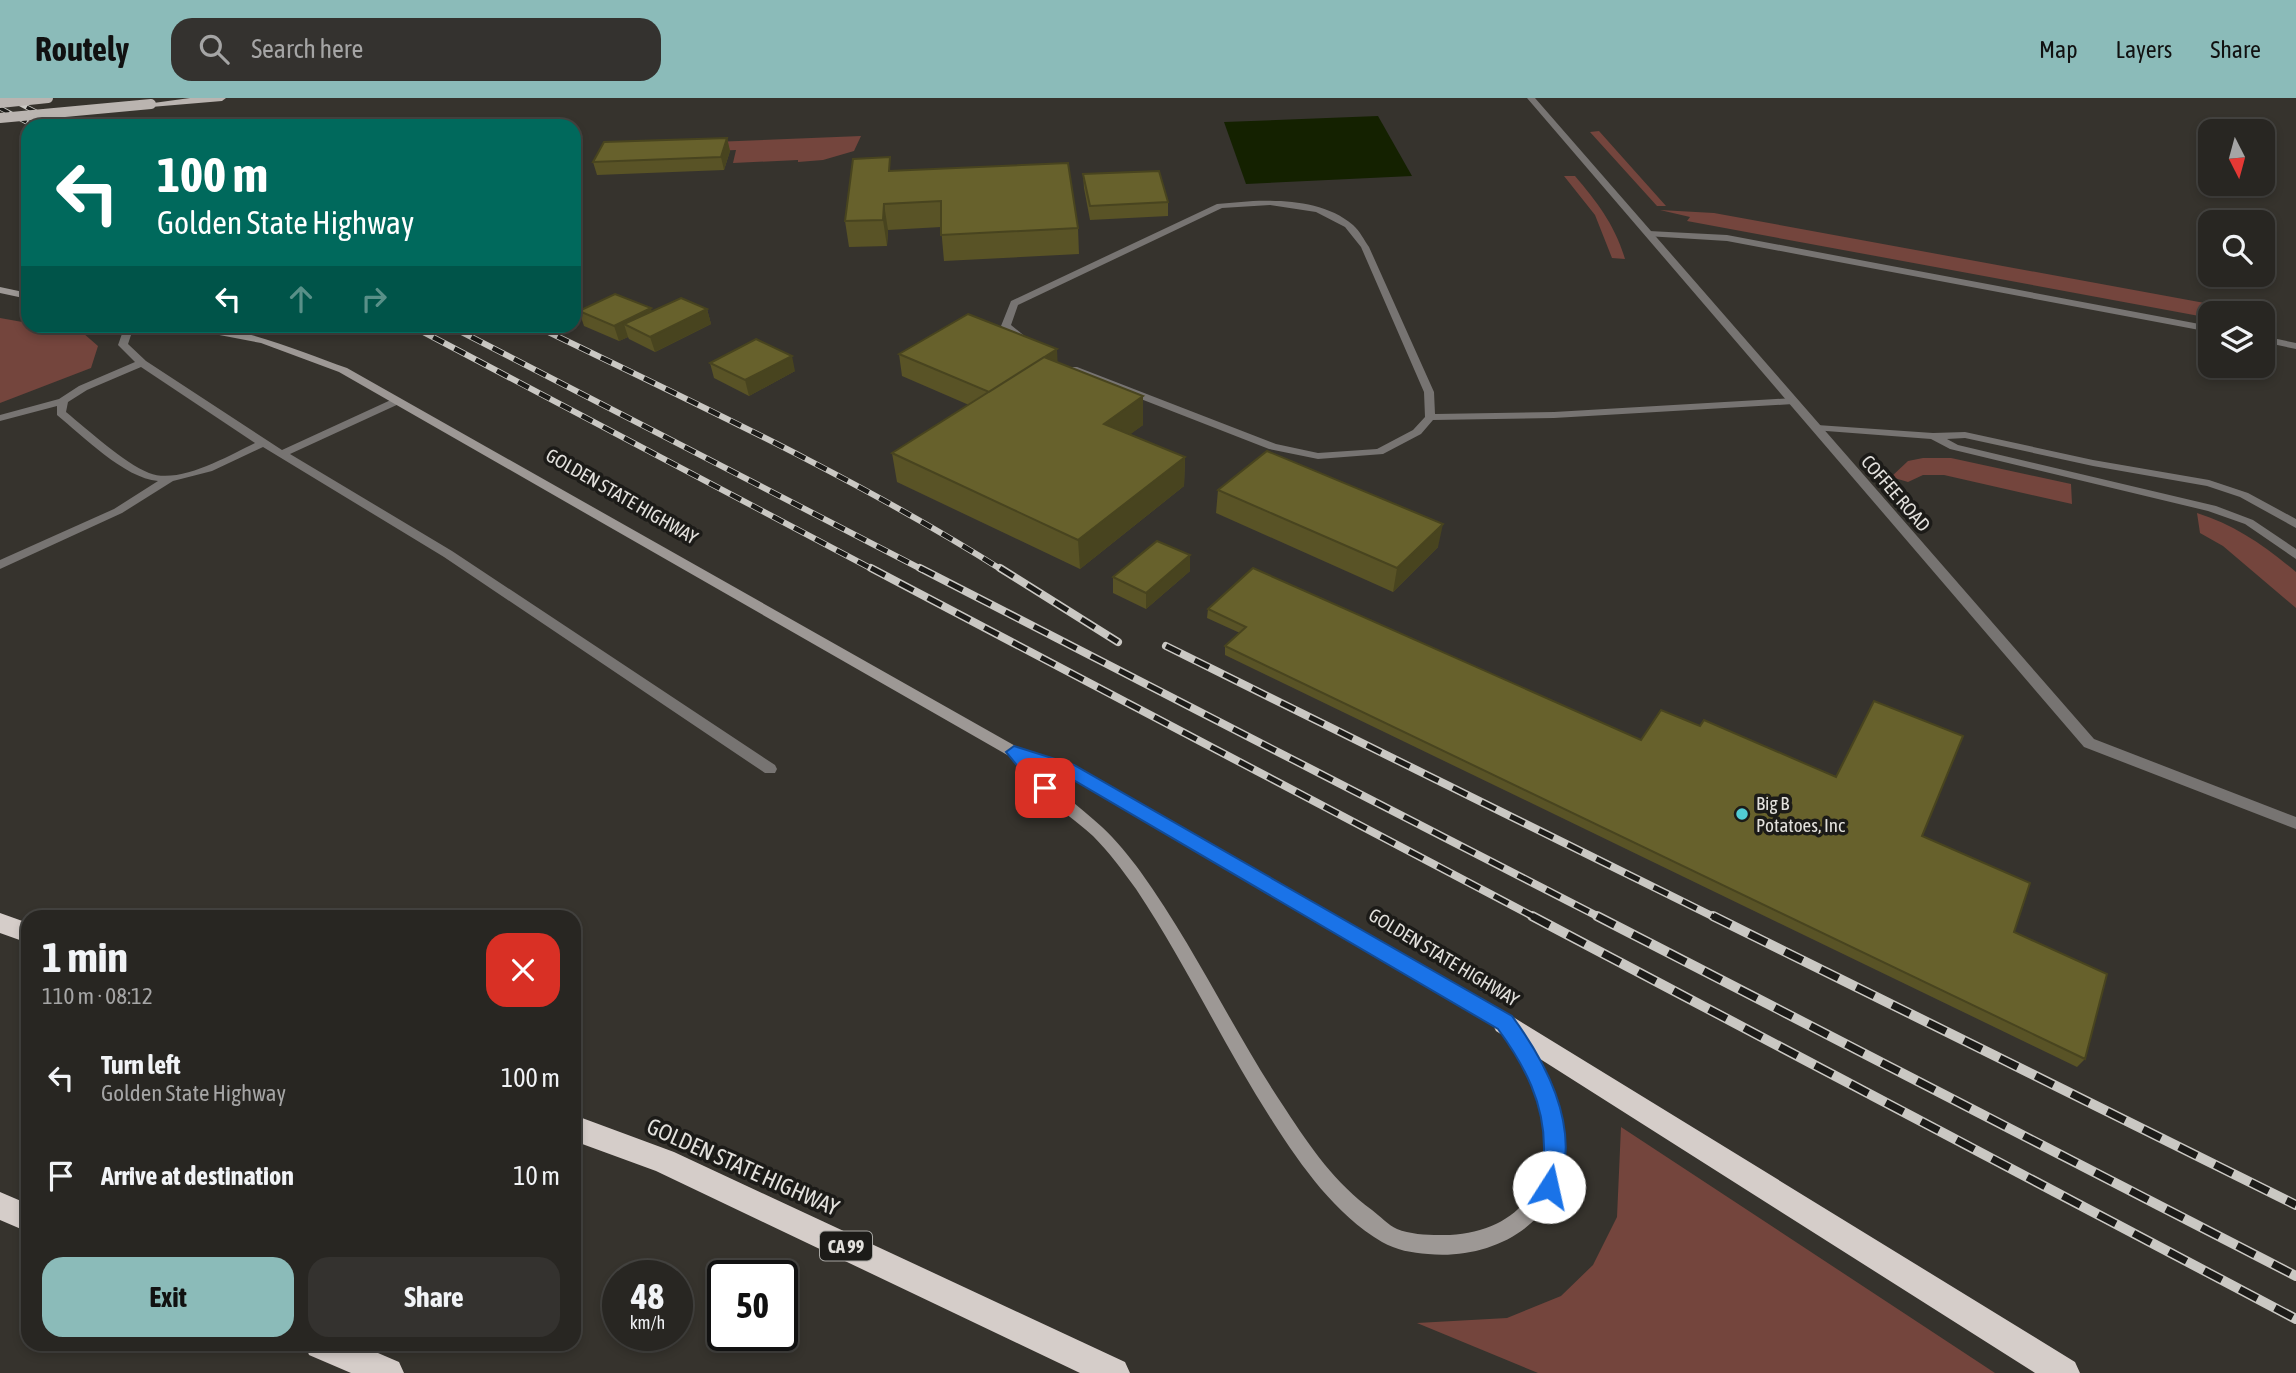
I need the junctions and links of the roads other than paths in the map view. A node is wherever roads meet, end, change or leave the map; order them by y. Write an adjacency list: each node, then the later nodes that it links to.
1 (48, 98): 4 (main road, bridge)
2 (222, 98): 5 (main road, bridge)
3 (1531, 98): 6 (street, COFFEE ROAD)
4 (0, 103)
5 (0, 118)
6 (1649, 234): 9 (street); 19 (street, COFFEE ROAD)
7 (0, 290): 8 (main road)
8 (21, 294)
9 (2198, 327)
10 (127, 333): 16 (street)
11 (223, 333): 18 (main road, GOLDEN STATE HIGHWAY)
12 (2275, 342): 13 (street)
13 (2296, 346)
14 (1035, 349): 20 (street)
15 (1058, 362): 20 (street)
16 (142, 363): 17 (street); 24 (street)
17 (63, 401): 21 (street); 26 (street)
18 (397, 401): 25 (street); 30 (main road, GOLDEN STATE HIGHWAY)
19 (1793, 401): 20 (street); 22 (street, COFFEE ROAD)
20 (1430, 417)
21 (0, 418)
22 (1816, 428): 23 (street); 32 (street, COFFEE ROAD)
23 (1933, 436): 27 (street); 28 (street)
24 (263, 443): 25 (street); 26 (street)
25 (282, 454): 31 (street)
26 (169, 479): 29 (street)
27 (2296, 524)
28 (2296, 555)
29 (0, 565)
30 (1014, 752): 35 (main road, GOLDEN STATE HIGHWAY); 35 (main road, GOLDEN STATE HIGHWAY)
31 (770, 769)
32 (2296, 823)
33 (0, 923): 34 (highway)
34 (21, 930)
35 (1505, 1023): 42 (highway)
36 (581, 1131): 41 (highway, GOLDEN STATE HIGHWAY / CA 99)
37 (0, 1206): 38 (highway)
38 (21, 1215)
39 (336, 1351): 40 (highway)
40 (388, 1373)
41 (1114, 1373)
42 (2064, 1373)

